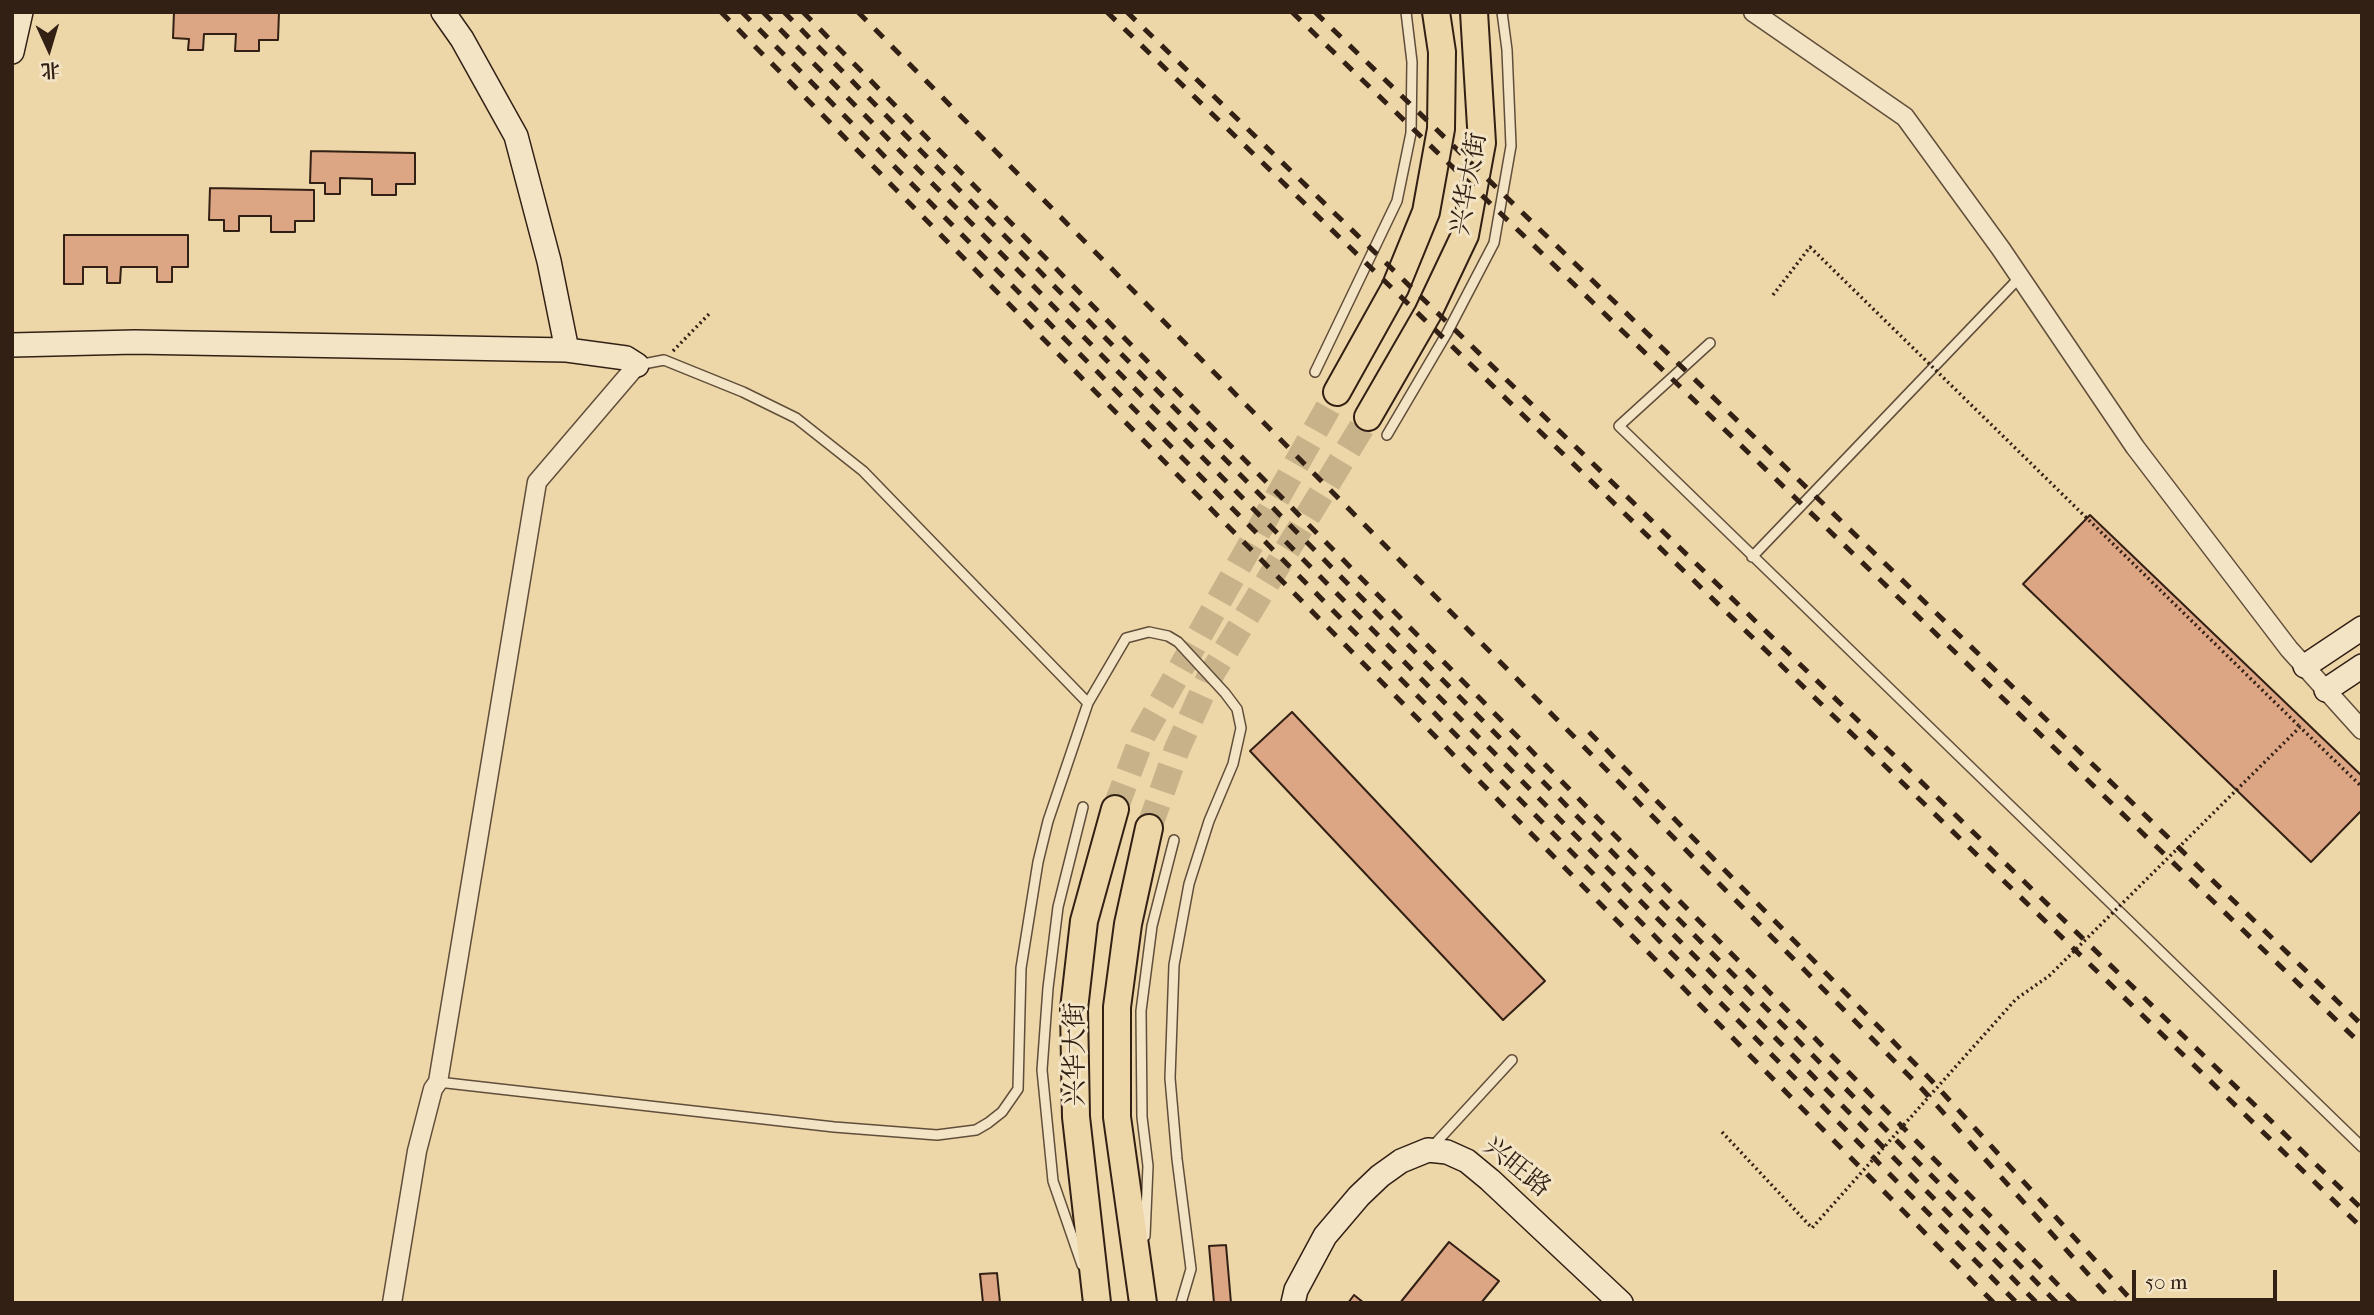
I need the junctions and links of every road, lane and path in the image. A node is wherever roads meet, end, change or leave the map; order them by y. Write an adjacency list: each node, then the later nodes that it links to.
1 (21, 12): 8 (main road)
2 (443, 12): 14 (main road)
3 (1406, 12): 17 (lane)
4 (1436, 12): 18 (main road, 兴华大街)
5 (1474, 12): 19 (main road, 兴华大街)
6 (1502, 12): 19 (lane)
7 (1753, 12): 9 (street)
8 (12, 52)
9 (2020, 277): 20 (lane); 22 (street)
10 (1773, 295): 26 (path, bridge)
11 (710, 313): 15 (path)
12 (1710, 343): 20 (lane)
13 (12, 345): 14 (main road)
14 (566, 350): 16 (main road)
15 (664, 360): 16 (lane); 25 (lane)
16 (637, 365): 34 (street)
17 (1315, 372)
18 (1338, 392)
19 (1378, 426)
20 (1752, 557): 36 (lane)
21 (2362, 628): 22 (main road)
22 (2305, 666): 24 (street)
23 (2362, 666): 24 (main road)
24 (2326, 690): 27 (street)
25 (1088, 703): 34 (lane); 41 (lane)
26 (2300, 727): 28 (path, bridge); 35 (path, bridge)
27 (2362, 730)
28 (2362, 787)
29 (1083, 807): 40 (lane)
30 (1115, 809): 40 (main road, 兴华大街)
31 (1149, 828): 38 (main road, 兴华大街)
32 (1174, 840): 38 (lane)
33 (1512, 1060): 37 (lane)
34 (438, 1082): 39 (street)
35 (1722, 1132)
36 (2362, 1147)
37 (1428, 1150): 42 (main road); 43 (main road, 兴旺路)
38 (1143, 1301)
39 (392, 1303)
40 (1096, 1303)
41 (1181, 1303)
42 (1293, 1303)
43 (1622, 1303)

